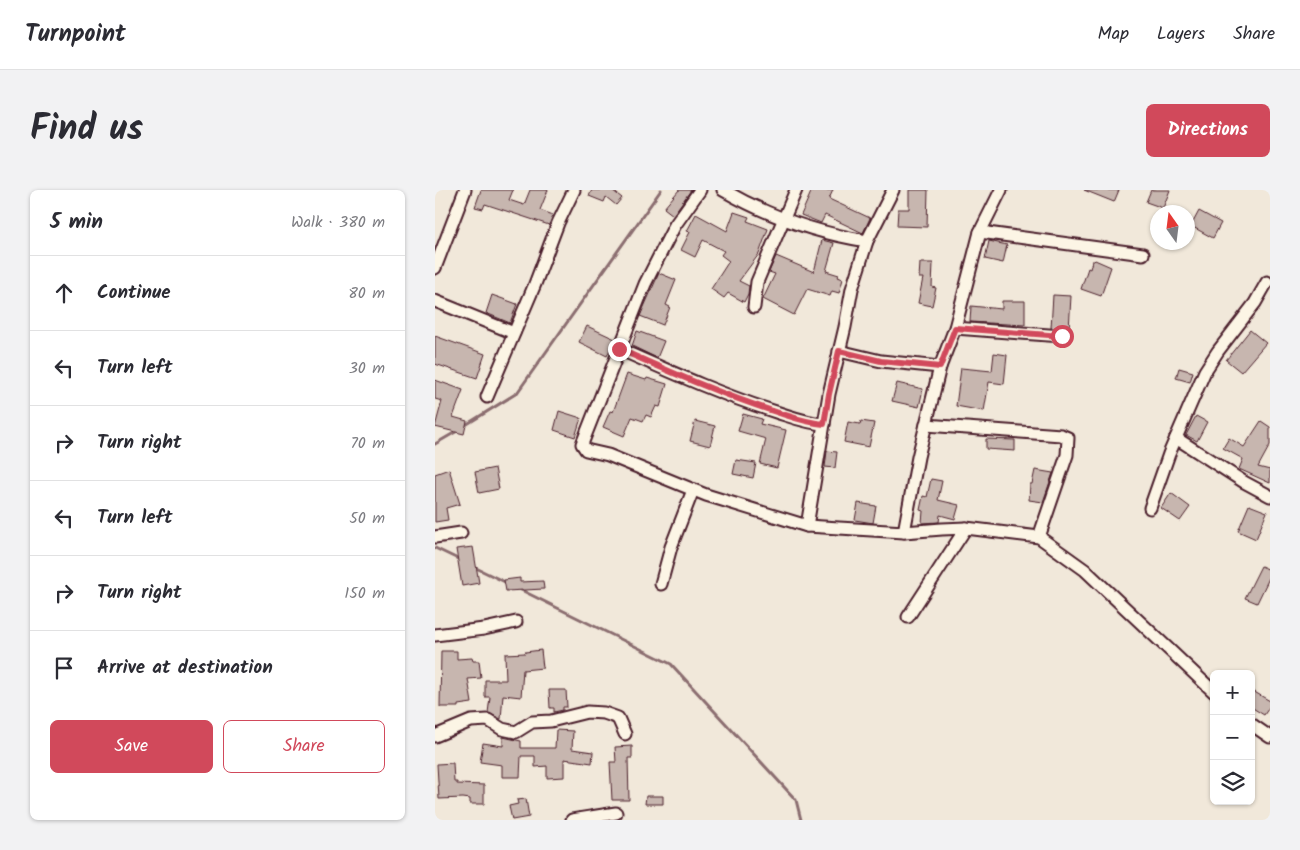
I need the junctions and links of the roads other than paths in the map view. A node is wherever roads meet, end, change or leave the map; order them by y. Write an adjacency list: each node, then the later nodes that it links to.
1 (465, 190): 12 (street)
2 (574, 190): 17 (street)
3 (700, 190): 19 (street)
4 (723, 190): 8 (street)
5 (796, 190): 8 (street)
6 (893, 190): 10 (street)
7 (1001, 190): 9 (street)
8 (783, 218): 10 (street); 15 (street)
9 (980, 232): 11 (street); 16 (street)
10 (867, 241): 20 (street)
11 (1143, 254)
12 (435, 268)
13 (1267, 282): 25 (street)
14 (435, 301): 17 (street)
15 (754, 307)
16 (955, 328): 18 (street); 21 (street)
17 (514, 333): 22 (street)
18 (1062, 336)
19 (619, 349): 23 (street); 26 (street)
20 (839, 351): 21 (street); 23 (street)
21 (940, 367): 24 (street)
22 (487, 397)
23 (824, 424): 29 (street)
24 (927, 425): 31 (street); 34 (street)
25 (1176, 438): 27 (street); 28 (street)
26 (693, 490): 29 (street); 35 (street)
27 (1270, 496)
28 (1151, 508)
29 (807, 526): 31 (street)
30 (966, 528): 31 (street); 34 (street); 36 (street)
31 (904, 532)
32 (461, 533): 33 (street)
33 (435, 537)
34 (1039, 537): 39 (street)
35 (661, 584)
36 (908, 618)
37 (516, 622): 38 (street)
38 (435, 635)
39 (1210, 688)
40 (1255, 727): 43 (street)
41 (625, 734): 42 (street)
42 (435, 736)
43 (1270, 737)
44 (616, 813): 45 (street)
45 (586, 819): 46 (street)
46 (572, 820)

